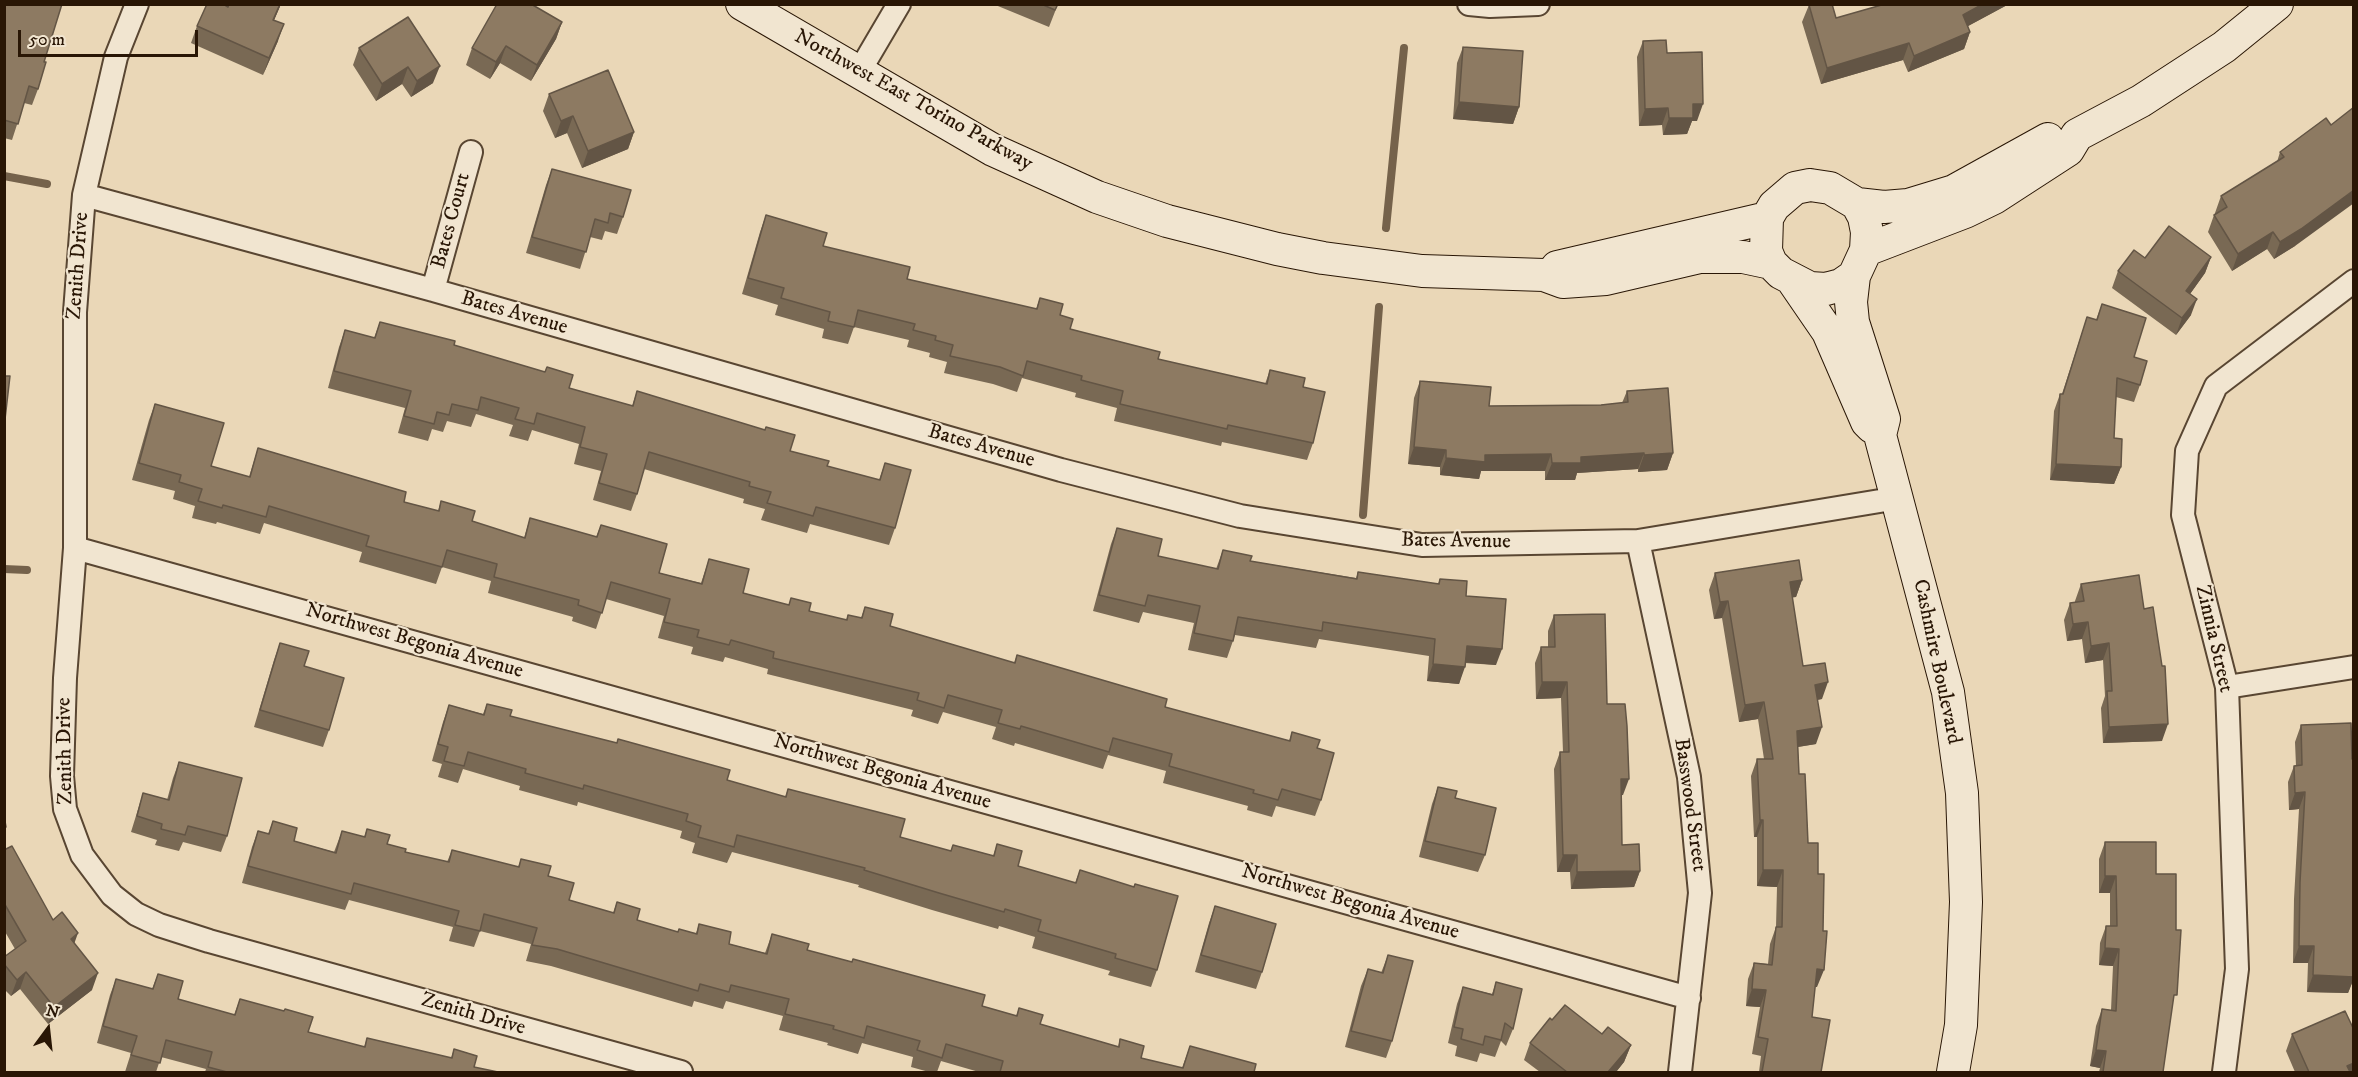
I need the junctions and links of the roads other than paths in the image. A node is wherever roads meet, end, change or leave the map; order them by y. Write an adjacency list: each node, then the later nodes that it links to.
1 (137, 4): 10 (street, Zenith Drive)
2 (742, 4): 7 (street, Northwest East Torino Parkway)
3 (900, 4): 7 (street)
4 (1469, 4): 5 (street)
5 (1538, 4)
6 (2277, 4): 8 (street)
7 (860, 72): 15 (street, Northwest East Torino Parkway)
8 (2077, 135): 11 (street); 13 (street)
9 (471, 152): 17 (street, Bates Court)
10 (84, 195): 17 (street, Bates Avenue); 21 (street, Zenith Drive)
11 (1857, 204): 12 (street); 13 (street)
12 (1767, 218): 14 (street); 15 (street, Northwest East Torino Parkway)
13 (1860, 263): 14 (street); 18 (street, Cashmire Boulevard)
14 (1782, 272): 15 (street, Northwest East Torino Parkway); 18 (street, Cashmire Boulevard)
15 (1544, 275)
16 (2354, 280): 23 (street, Zinnia Street)
17 (433, 290): 20 (street, Bates Avenue)
18 (1880, 435): 19 (street, Cashmire Boulevard)
19 (1898, 498): 20 (street, Bates Avenue); 27 (street, Cashmire Boulevard)
20 (1638, 541): 24 (street, Basswood Street)
21 (75, 548): 24 (street, Northwest Begonia Avenue); 25 (street, Zenith Drive)
22 (2354, 667): 23 (street)
23 (2227, 687): 28 (street, Zinnia Street)
24 (1689, 998): 26 (street, Basswood Street)
25 (681, 1072)
26 (1680, 1072)
27 (1953, 1072)
28 (2224, 1072)

